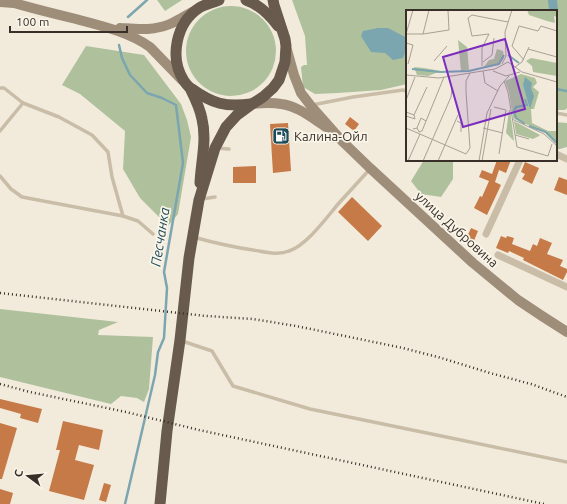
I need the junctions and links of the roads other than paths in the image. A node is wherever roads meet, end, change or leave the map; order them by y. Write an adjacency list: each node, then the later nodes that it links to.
1 (219, 0): 6 (highway)
2 (246, 0): 8 (highway)
3 (273, 0): 8 (highway)
4 (0, 2): 5 (main road)
5 (10, 2): 7 (main road)
6 (200, 8): 7 (main road); 10 (highway)
7 (104, 26): 10 (main road)
8 (283, 33): 9 (highway)
9 (286, 46): 14 (highway); 15 (main road)
10 (186, 84): 14 (highway); 29 (highway)
11 (0, 88): 13 (lane)
12 (406, 91): 15 (lane)
13 (23, 103): 18 (lane); 30 (lane)
14 (252, 104): 19 (main road); 21 (highway)
15 (311, 106): 19 (main road)
16 (557, 114): 17 (lane)
17 (567, 115)
18 (0, 131)
19 (340, 138): 20 (lane); 26 (main road, улица Дубровина)
20 (318, 140)
21 (215, 148): 22 (lane); 29 (highway)
22 (229, 149)
23 (557, 154): 24 (street)
24 (567, 159)
25 (520, 161): 32 (street)
26 (370, 168): 33 (lane); 36 (main road, улица Дубровина)
27 (0, 176): 30 (lane)
28 (215, 197): 29 (lane)
29 (199, 200): 33 (highway)
30 (123, 216): 31 (lane)
31 (153, 234)
32 (486, 234)
33 (192, 236): 37 (highway)
34 (498, 255): 35 (street)
35 (567, 287)
36 (567, 332)
37 (180, 340): 38 (lane); 39 (highway)
38 (567, 462)
39 (160, 504)

